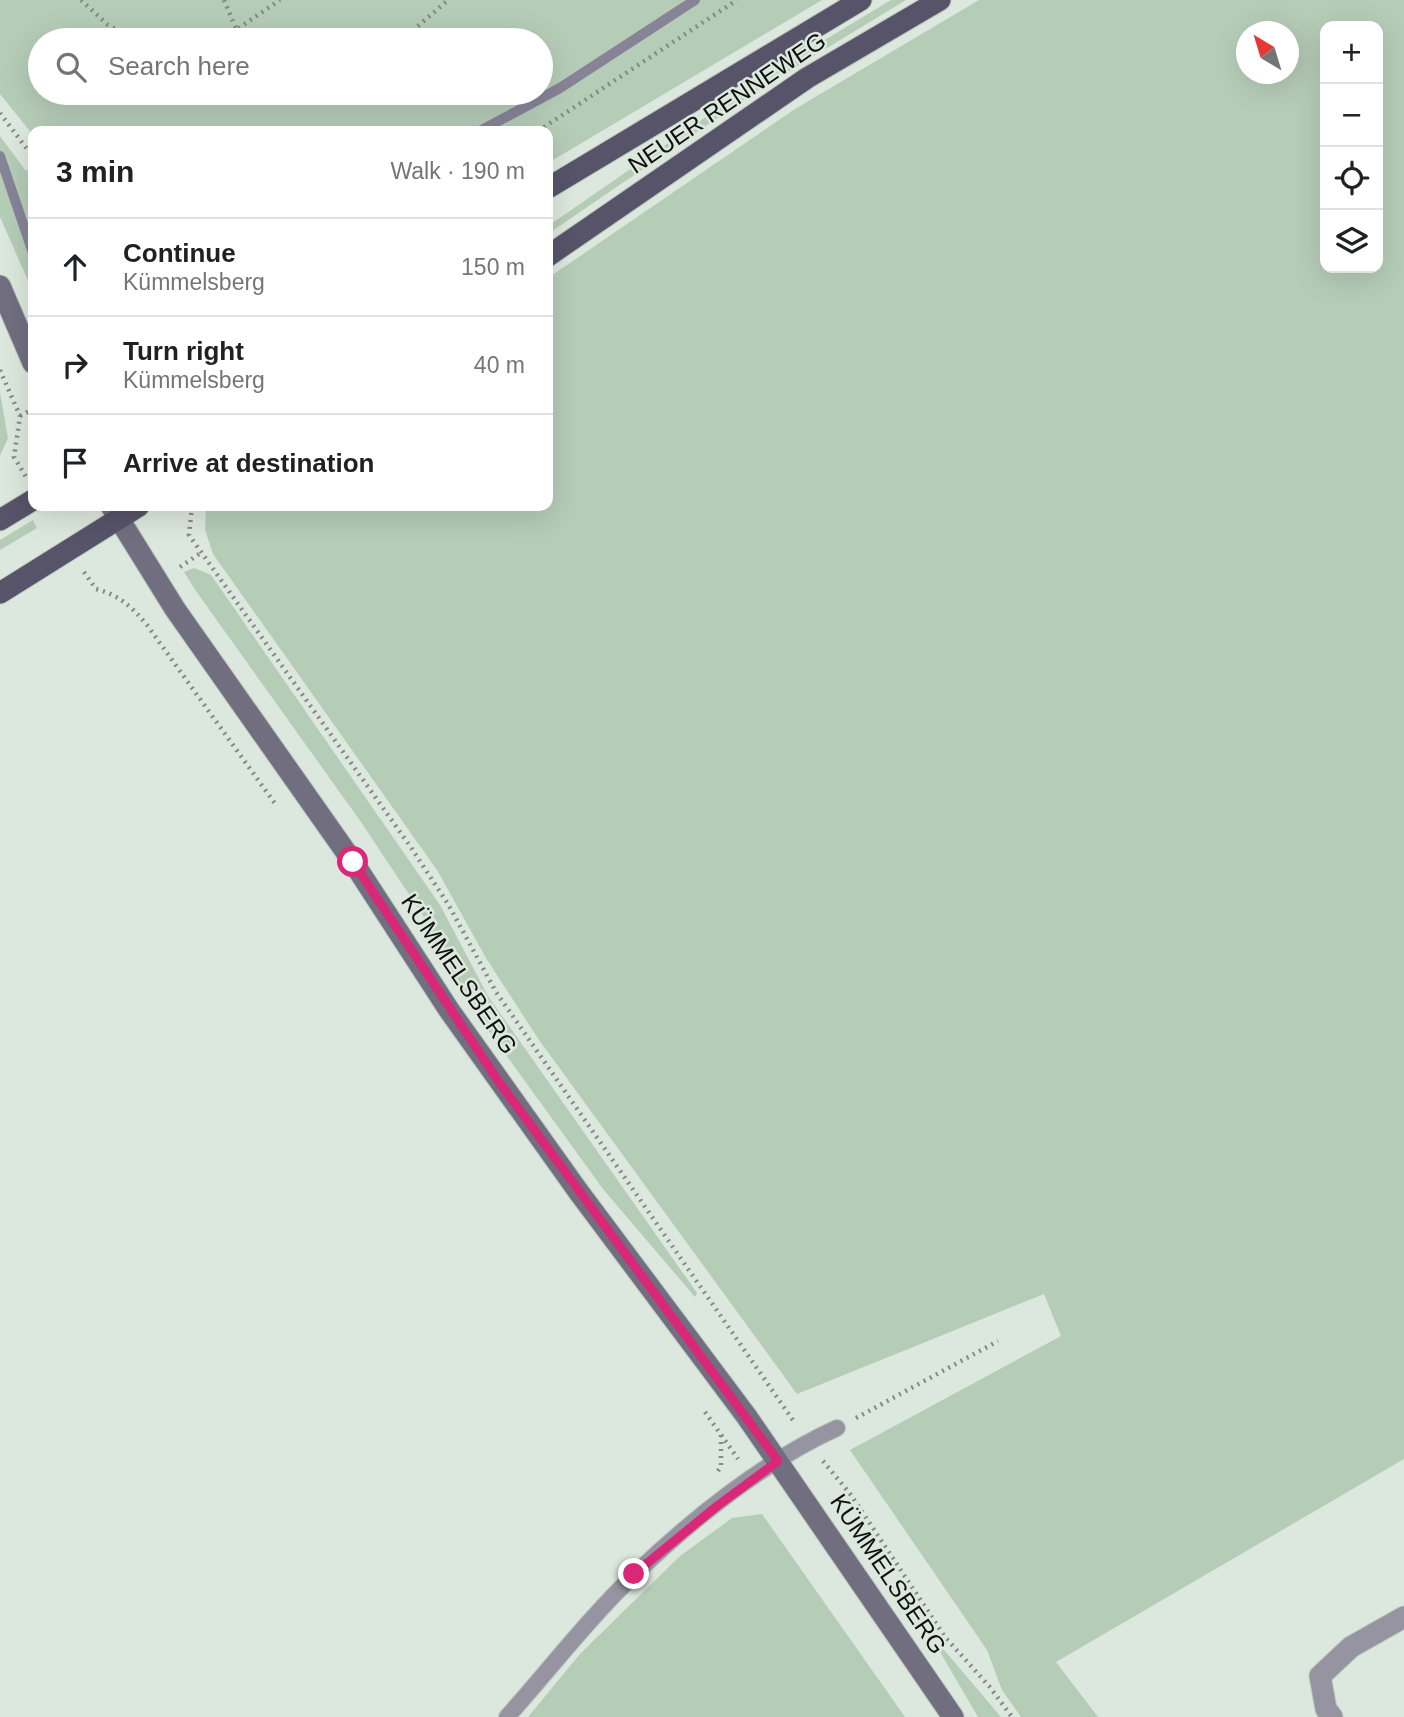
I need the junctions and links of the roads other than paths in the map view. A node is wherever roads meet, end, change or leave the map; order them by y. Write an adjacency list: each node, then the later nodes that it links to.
1 (861, 0): 3 (main road, NEUER RENNEWEG)
2 (940, 0): 4 (main road, NEUER RENNEWEG)
3 (553, 185)
4 (553, 253)
5 (0, 286): 6 (main road)
6 (28, 351)
7 (28, 503): 9 (main road)
8 (115, 512): 10 (main road); 12 (main road, KÜMMELSBERG)
9 (0, 520)
10 (0, 593)
11 (837, 1429): 12 (lane)
12 (778, 1461): 14 (lane); 15 (main road, KÜMMELSBERG)
13 (1404, 1617): 16 (street)
14 (507, 1717)
15 (953, 1717)
16 (1332, 1717)

